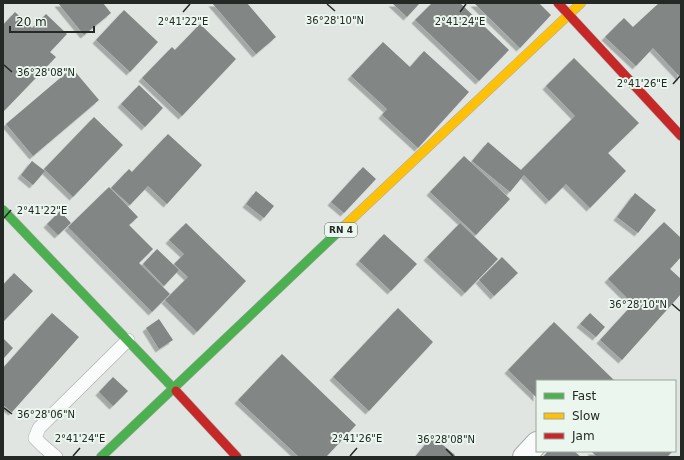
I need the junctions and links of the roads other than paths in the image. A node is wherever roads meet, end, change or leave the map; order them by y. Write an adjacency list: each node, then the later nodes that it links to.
1 (558, 3): 3 (main road)
2 (581, 3): 3 (main road, RN 4)
3 (569, 14): 4 (main road); 7 (main road, RN 4)
4 (681, 136)
5 (3, 210): 6 (main road)
6 (128, 340): 7 (main road); 9 (lane)
7 (174, 389): 10 (main road, RN 4); 11 (main road)
8 (536, 444): 12 (street)
9 (56, 457)
10 (101, 457)
11 (237, 457)
12 (524, 457)

